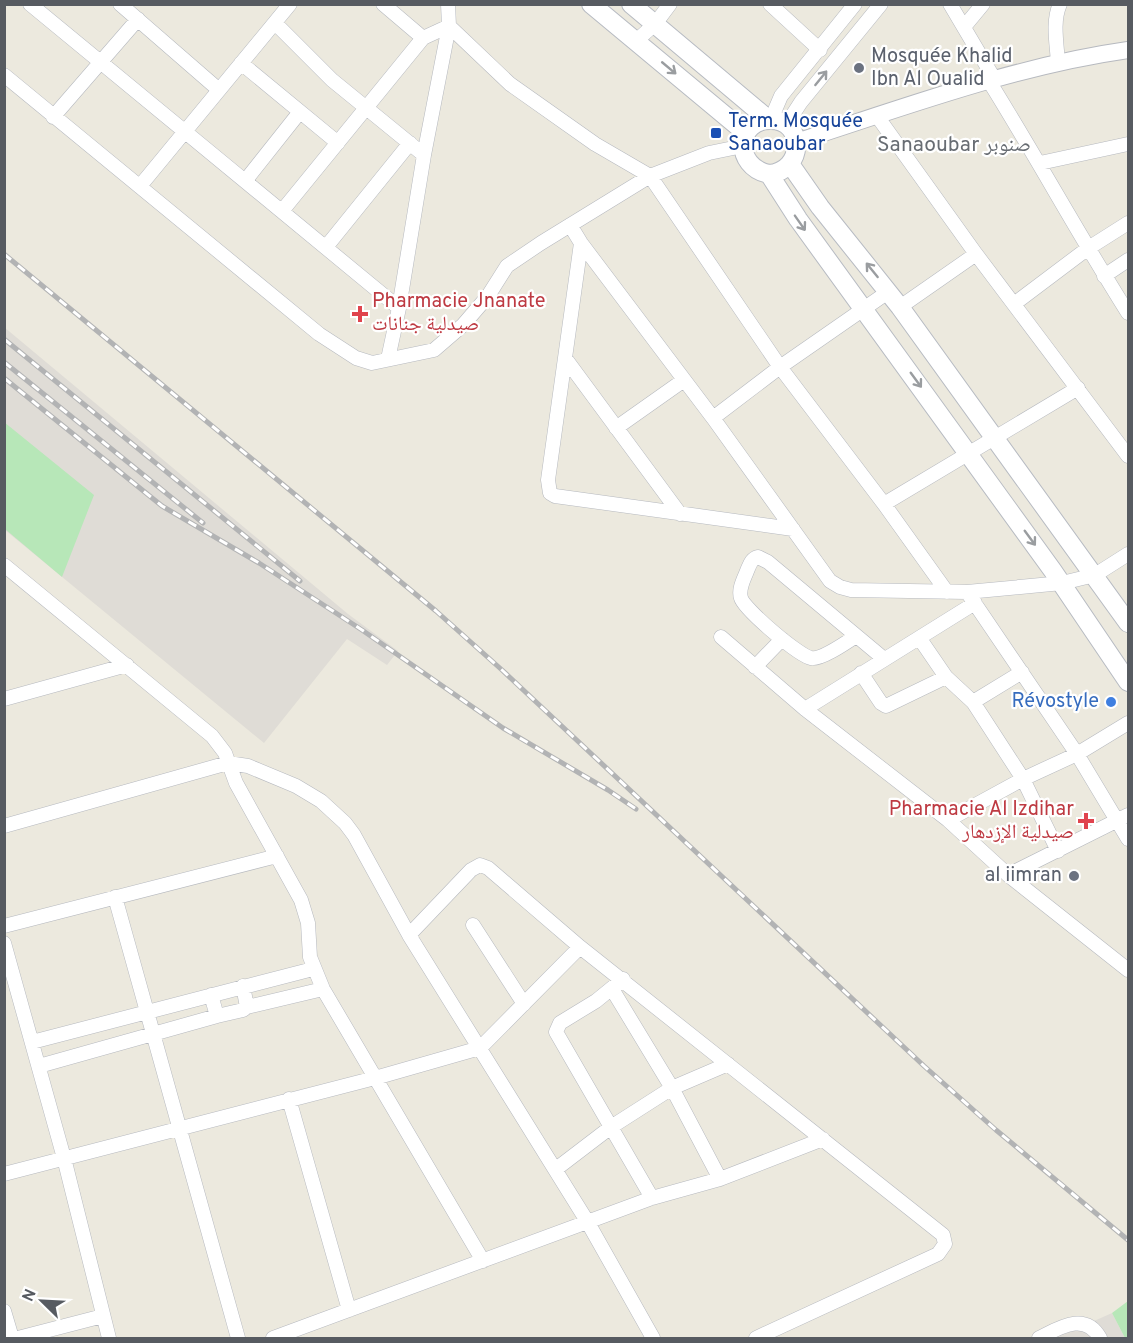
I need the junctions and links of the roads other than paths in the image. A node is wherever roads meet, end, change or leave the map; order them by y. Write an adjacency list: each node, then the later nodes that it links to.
1 (30, 4): 24 (street)
2 (120, 4): 15 (street)
3 (290, 4): 16 (street)
4 (383, 4): 20 (street)
5 (448, 4): 18 (street)
6 (591, 4): 21 (main road)
7 (631, 4): 17 (main road)
8 (670, 4): 17 (street)
9 (770, 4): 22 (street)
10 (855, 4): 22 (street)
11 (881, 4): 34 (street, one-way to 11)
12 (950, 4): 19 (street)
13 (983, 4): 19 (street)
14 (1060, 4): 26 (street)
15 (138, 19): 24 (street); 29 (street)
16 (274, 23): 25 (street); 30 (street)
17 (655, 24): 21 (street); 34 (main road)
18 (449, 26): 20 (street); 41 (street); 45 (street)
19 (964, 27): 28 (street)
20 (423, 38): 30 (street)
21 (636, 41): 36 (main road, one-way to 36)
22 (820, 50): 34 (street)
23 (1128, 50): 26 (street)
24 (100, 63): 33 (street); 35 (street)
25 (241, 63): 29 (street); 31 (street)
26 (1058, 63): 28 (street)
27 (4, 75): 33 (street)
28 (992, 80): 32 (street); 42 (street)
29 (219, 90): 35 (street)
30 (364, 109): 38 (street); 39 (street)
31 (299, 112): 38 (street); 46 (street)
32 (877, 116): 37 (street); 54 (street)
33 (53, 117): 47 (street)
34 (776, 121): 36 (main road); 37 (main road)
35 (184, 132): 46 (street); 47 (street)
36 (744, 140): 44 (main road); 45 (street)
37 (796, 142): 43 (main road)
38 (338, 143): 48 (street)
39 (410, 143): 41 (street); 52 (street)
40 (1128, 144): 42 (street)
41 (424, 155): 60 (street)
42 (1040, 163): 53 (street)
43 (790, 164): 44 (main road); 57 (main road, one-way to 43)
44 (769, 174): 61 (main road, one-way to 61)
45 (650, 176): 50 (street); 65 (street)
46 (244, 181): 48 (street)
47 (140, 186): 64 (street)
48 (282, 211): 52 (street)
49 (1128, 223): 53 (street)
50 (570, 225): 51 (street); 64 (street)
51 (581, 243): 63 (street); 66 (street)
52 (326, 247): 60 (street)
53 (1087, 249): 56 (street); 58 (street)
54 (976, 254): 58 (street); 59 (street)
55 (1128, 260): 56 (street)
56 (1104, 276): 62 (street)
57 (888, 292): 59 (main road); 61 (street)
58 (1014, 304): 67 (street)
59 (900, 307): 70 (main road)
60 (399, 308): 64 (street)
61 (864, 309): 65 (street); 71 (main road, one-way to 71)
62 (1128, 314)
63 (565, 358): 69 (street); 74 (street)
64 (388, 359)
65 (780, 367): 68 (street); 73 (street)
66 (684, 381): 68 (street); 69 (street)
67 (1078, 388): 70 (street); 72 (street)
68 (713, 418): 75 (street)
69 (616, 428): 74 (street)
70 (995, 437): 71 (street); 78 (main road)
71 (969, 453): 73 (street); 80 (main road, one-way to 80)
72 (1128, 456)
73 (884, 504): 81 (street)
74 (680, 514): 75 (street)
75 (793, 529): 79 (street)
76 (1128, 555): 78 (street)
77 (4, 565): 90 (street)
78 (1095, 575): 80 (street); 84 (main road)
79 (830, 581): 81 (street); 82 (street)
80 (1062, 584): 83 (street); 95 (main road)
81 (947, 592): 83 (street)
82 (809, 596): 85 (street); 87 (street)
83 (971, 597): 88 (street); 92 (street)
84 (1128, 623)
85 (856, 636): 87 (street); 89 (street)
86 (721, 637): 91 (street)
87 (782, 639): 91 (street)
88 (921, 639): 89 (street); 94 (street)
89 (884, 658): 93 (street)
90 (127, 665): 96 (street); 101 (street)
91 (755, 667): 98 (street)
92 (1022, 672): 97 (street); 100 (street)
93 (861, 673): 94 (street); 98 (street)
94 (946, 677): 97 (street)
95 (1128, 682)
96 (4, 699)
97 (973, 702): 102 (street)
98 (805, 709): 104 (street)
99 (1128, 723): 100 (street)
100 (1077, 754): 102 (street); 103 (street)
101 (228, 763): 105 (street); 108 (street); 113 (street)
102 (1023, 779): 104 (street); 107 (street)
103 (1123, 818): 106 (street); 107 (street)
104 (948, 820): 109 (street)
105 (4, 826)
106 (1128, 839)
107 (1058, 851): 109 (street)
108 (277, 856): 110 (street); 117 (street)
109 (1008, 875): 116 (street)
110 (114, 897): 112 (street); 125 (street)
111 (473, 925): 123 (street)
112 (4, 926)
113 (409, 935): 115 (street); 129 (street)
114 (4, 943): 128 (street)
115 (580, 947): 118 (street); 123 (street)
116 (1127, 967)
117 (313, 969): 119 (street); 120 (street)
118 (622, 979): 121 (street); 130 (street)
119 (243, 986): 122 (street); 124 (street)
120 (322, 989): 124 (street); 132 (street)
121 (612, 989): 133 (street); 135 (street)
122 (211, 995): 125 (street); 126 (street)
123 (524, 1004): 129 (street)
124 (247, 1007): 126 (street)
125 (146, 1013): 127 (street); 128 (street)
126 (217, 1016): 127 (street)
127 (152, 1035): 131 (street); 136 (street)
128 (32, 1042): 131 (street)
129 (480, 1048): 132 (street); 139 (street)
130 (728, 1064): 133 (street); 137 (street)
131 (39, 1066): 138 (street)
132 (375, 1078): 134 (street); 144 (street)
133 (672, 1088): 135 (street); 141 (street)
134 (289, 1099): 136 (street); 145 (street)
135 (611, 1127): 139 (street); 142 (street)
136 (180, 1128): 138 (street); 151 (street)
137 (823, 1139): 141 (street); 154 (street)
138 (64, 1158): 140 (street); 147 (street)
139 (556, 1169): 143 (street)
140 (4, 1174)
141 (720, 1179): 142 (street)
142 (652, 1198): 143 (street)
143 (587, 1221): 144 (street); 153 (street)
144 (483, 1262): 145 (street)
145 (349, 1310): 152 (street)
146 (4, 1311): 148 (street)
147 (104, 1316): 149 (street); 150 (street)
148 (12, 1338)
149 (18, 1338)
150 (109, 1338)
151 (238, 1338)
152 (273, 1338)
153 (653, 1338)
154 (756, 1338)
155 (1040, 1338): 156 (street)
156 (1100, 1338)

